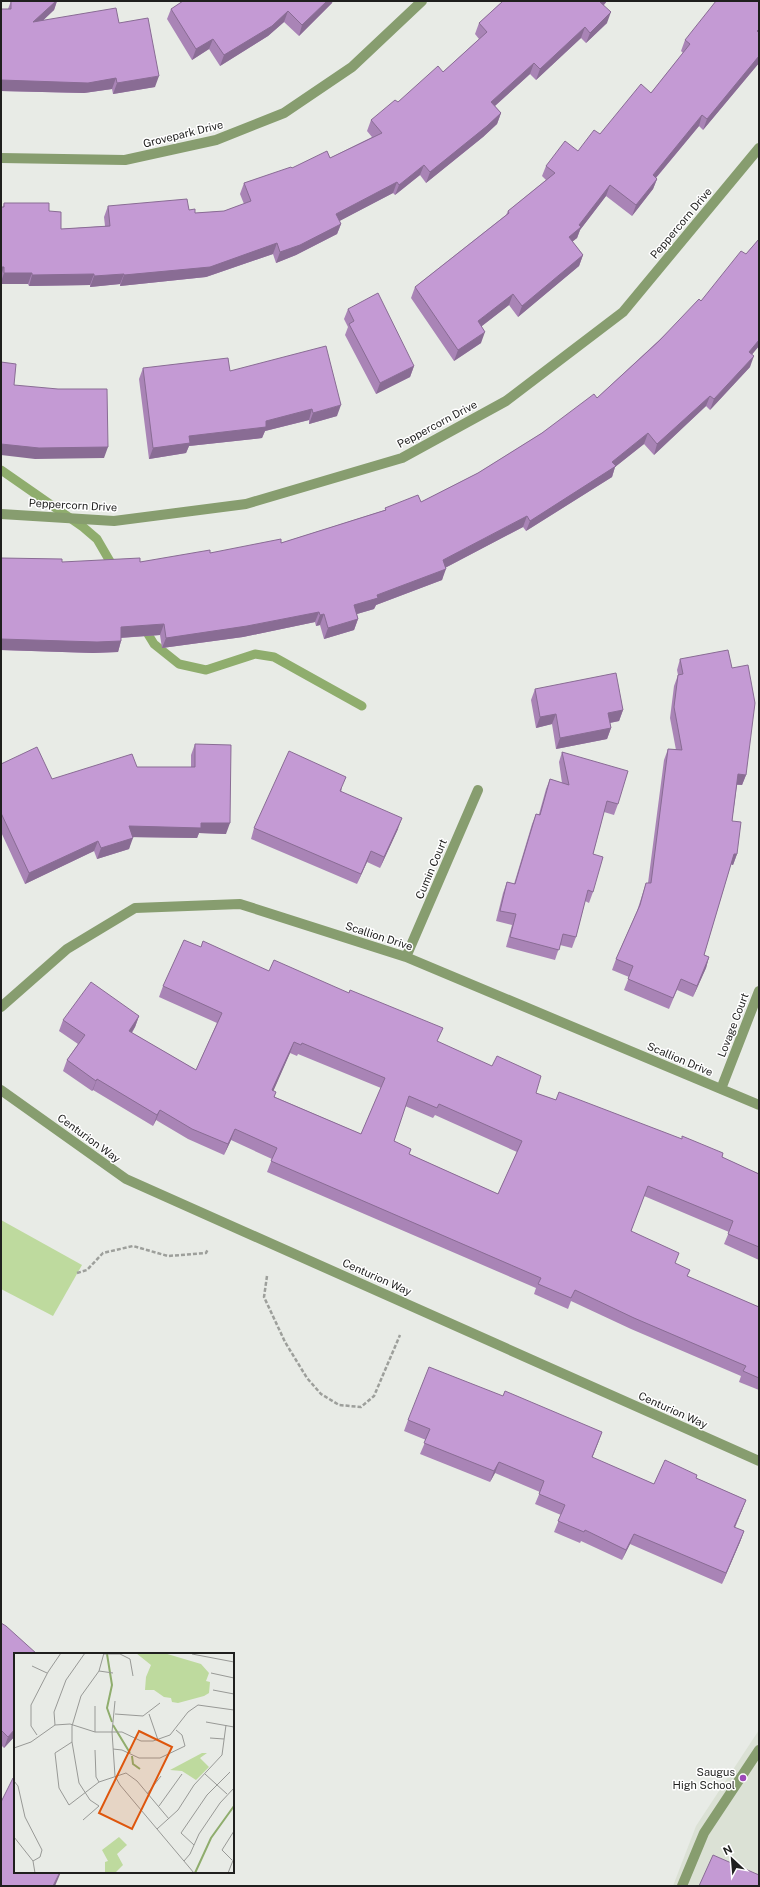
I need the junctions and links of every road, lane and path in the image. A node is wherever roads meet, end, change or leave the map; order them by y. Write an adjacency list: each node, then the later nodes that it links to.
1 (422, 1): 3 (street, Grovepark Drive)
2 (759, 148): 4 (street, Peppercorn Drive)
3 (1, 158)
4 (1, 514)
5 (478, 790): 6 (street, Cumin Court)
6 (406, 958): 8 (street, Scallion Drive); 9 (street, Scallion Drive)
7 (759, 991): 9 (street, Lovage Court)
8 (1, 1007)
9 (721, 1089): 11 (street, Scallion Drive)
10 (1, 1090): 16 (street, Centurion Way)
11 (759, 1105)
12 (208, 1249): 13 (path)
13 (77, 1273)
14 (267, 1276): 15 (path)
15 (400, 1334)
16 (759, 1461)
17 (759, 1750): 18 (street)
18 (682, 1886)

